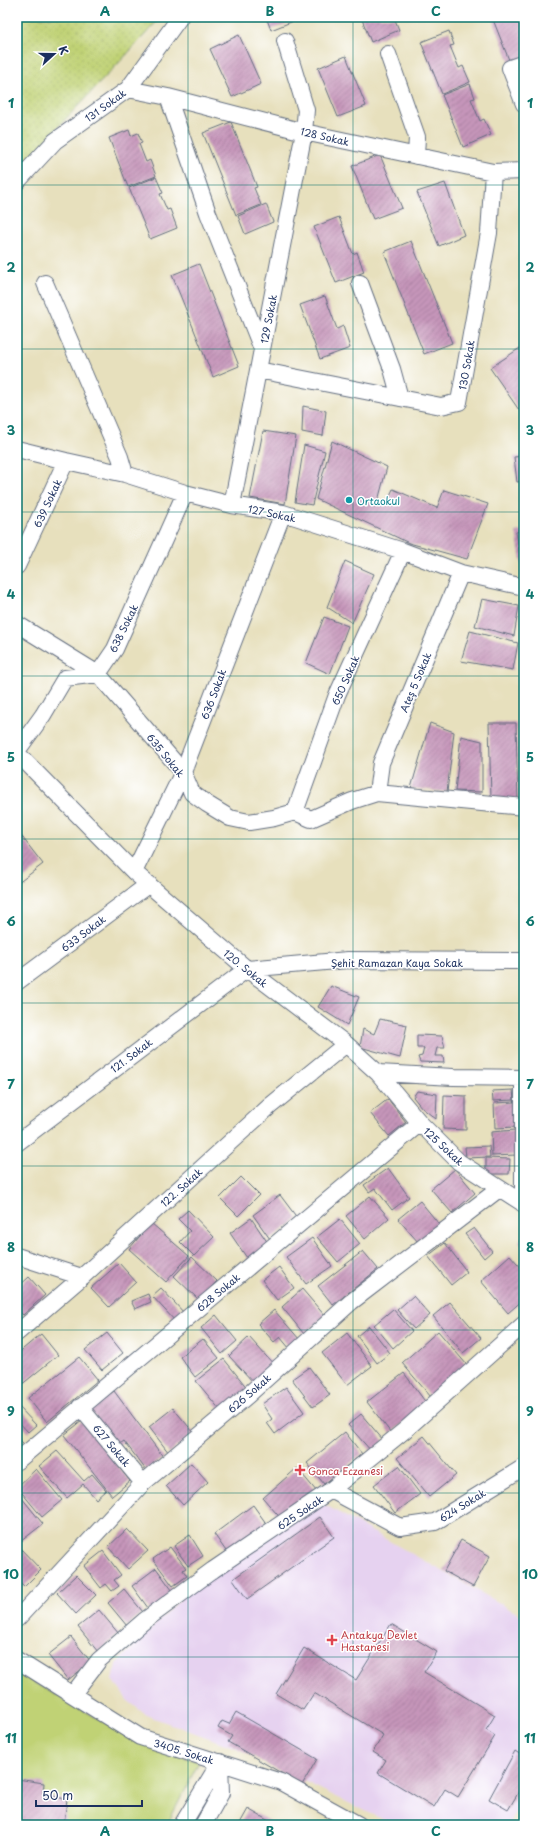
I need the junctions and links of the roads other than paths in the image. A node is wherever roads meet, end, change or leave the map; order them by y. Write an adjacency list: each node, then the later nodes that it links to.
1 (180, 17): 5 (street, 131 Sokak)
2 (285, 41): 8 (street, 129 Sokak)
3 (388, 54): 9 (street)
4 (524, 63): 7 (street)
5 (128, 89): 6 (street, 128 Sokak); 12 (street, 131 Sokak)
6 (168, 96): 8 (street, 128 Sokak); 15 (street)
7 (524, 104)
8 (304, 132): 9 (street, 128 Sokak); 15 (street, 129 Sokak)
9 (416, 156): 11 (street, 128 Sokak)
10 (524, 171): 11 (street, 128 Sokak)
11 (494, 172): 17 (street, 130 Sokak)
12 (17, 182)
13 (45, 283): 20 (street)
14 (360, 283): 17 (street)
15 (262, 349): 16 (street, 129 Sokak)
16 (258, 370): 17 (street, 130 Sokak); 22 (street, 129 Sokak)
17 (400, 398)
18 (17, 449): 19 (street, 127 Sokak)
19 (66, 462): 20 (street, 127 Sokak); 25 (street, 639 Sokak)
20 (125, 474): 21 (street, 127 Sokak)
21 (185, 493): 22 (street, 127 Sokak); 29 (street, 638 Sokak)
22 (232, 505): 23 (street, 127 Sokak)
23 (283, 513): 24 (street, 127 Sokak); 31 (street, 636 Sokak)
24 (403, 551): 26 (street, 127 Sokak); 34 (street, 650 Sokak)
25 (17, 566)
26 (461, 573): 27 (street, 127 Sokak); 32 (street, Ateş 5 Sokak)
27 (524, 587)
28 (17, 624): 29 (street, 635 Sokak)
29 (98, 674): 30 (street); 31 (street, 635 Sokak)
30 (17, 752): 35 (street, 120. Sokak)
31 (183, 772): 34 (street, 635 Sokak); 35 (street, 636 Sokak)
32 (377, 793): 33 (street); 34 (street)
33 (524, 807)
34 (295, 812)
35 (134, 872): 36 (street, 120. Sokak)
36 (149, 884): 38 (street, 120. Sokak); 39 (street, 633 Sokak)
37 (524, 961): 38 (street, Şehit Ramazan Kaya Sokak)
38 (246, 969): 40 (street, 120. Sokak); 44 (street, 121. Sokak)
39 (17, 982)
40 (346, 1044): 41 (street, 120. Sokak); 48 (street, 122. Sokak)
41 (378, 1073): 42 (street); 43 (street, 125 Sokak)
42 (523, 1078): 46 (street)
43 (420, 1123): 45 (street, 125 Sokak); 51 (street, 628 Sokak)
44 (17, 1143)
45 (499, 1189): 46 (street, 125 Sokak); 54 (street, 626 Sokak)
46 (524, 1204)
47 (17, 1256): 48 (street)
48 (82, 1277): 50 (street, 122. Sokak)
49 (524, 1324): 55 (street, 625 Sokak)
50 (17, 1333)
51 (80, 1407): 52 (street, 628 Sokak); 54 (street, 627 Sokak)
52 (17, 1462)
53 (524, 1467): 55 (street, 624 Sokak)
54 (143, 1483): 56 (street, 626 Sokak)
55 (331, 1490): 58 (street, 625 Sokak)
56 (17, 1619)
57 (17, 1660): 58 (street, 3405. Sokak)
58 (73, 1694): 59 (street, 3405. Sokak)
59 (220, 1762): 60 (street, 3405. Sokak); 61 (street); 62 (street)
60 (351, 1823)
61 (182, 1825)
62 (203, 1825)

